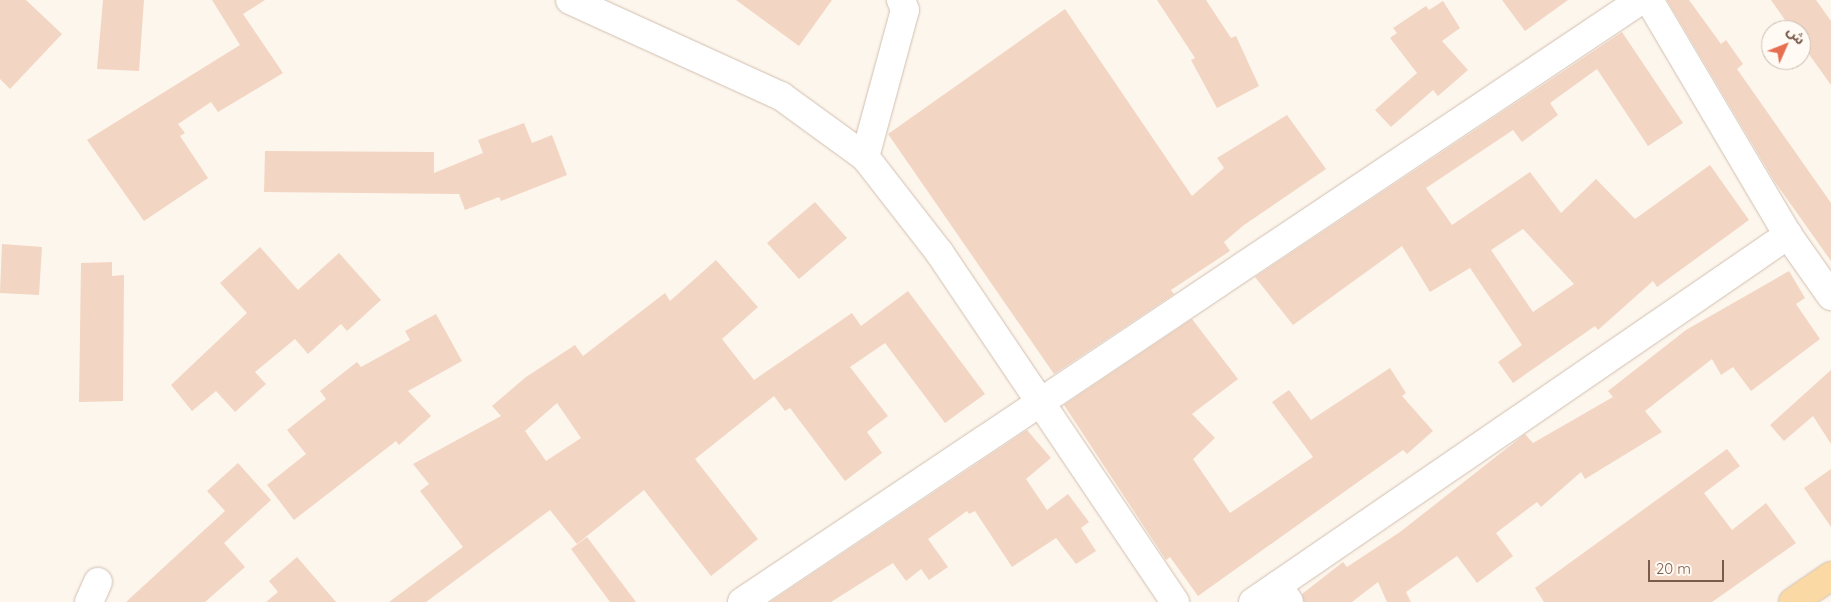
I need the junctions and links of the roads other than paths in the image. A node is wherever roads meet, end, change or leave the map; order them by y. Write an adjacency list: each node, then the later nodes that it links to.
1 (570, 0): 5 (street)
2 (901, 0): 5 (street)
3 (1642, 0): 8 (street)
4 (1648, 0): 6 (street)
5 (865, 157): 8 (street)
6 (1788, 235): 7 (street); 10 (street)
7 (1831, 296)
8 (1039, 401): 11 (street); 12 (street)
9 (1831, 576): 14 (main road)
10 (1283, 594): 13 (street)
11 (742, 602)
12 (1175, 602)
13 (1253, 602)
14 (1793, 602)

